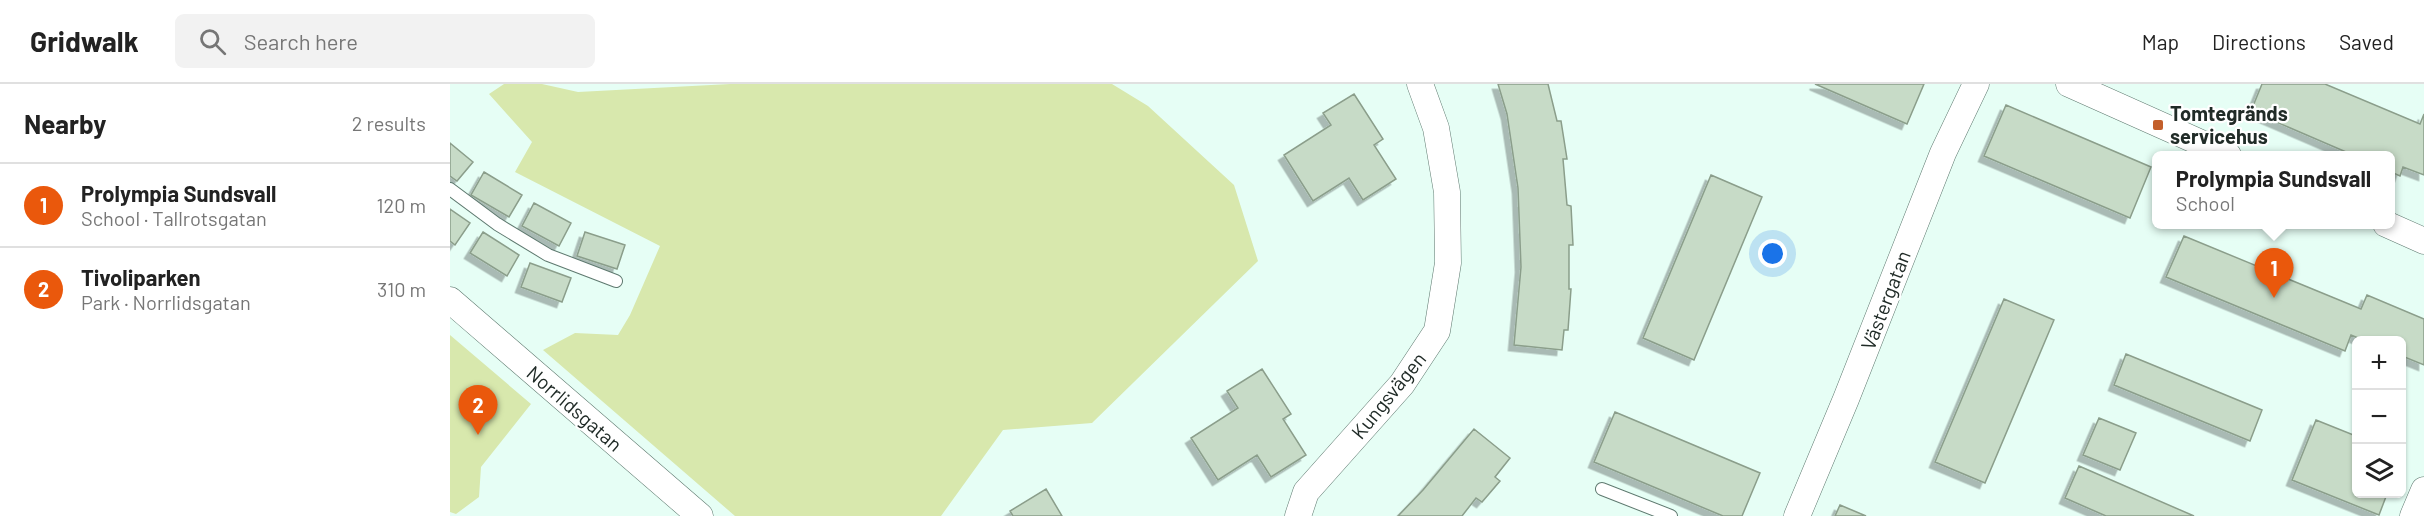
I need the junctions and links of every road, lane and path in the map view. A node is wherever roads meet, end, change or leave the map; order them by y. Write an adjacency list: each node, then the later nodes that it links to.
1 (1420, 84): 13 (street, Kungsvägen)
2 (1976, 84): 15 (street, Västergatan)
3 (2069, 84): 4 (street)
4 (2217, 151)
5 (450, 189): 8 (lane)
6 (2395, 229): 7 (street)
7 (2424, 241)
8 (616, 281)
9 (450, 300): 12 (street, Norrlidsgatan)
10 (1602, 489): 14 (lane)
11 (2424, 490): 16 (street)
12 (700, 516)
13 (1298, 516)
14 (1671, 516)
15 (1797, 516)
16 (2413, 516)

